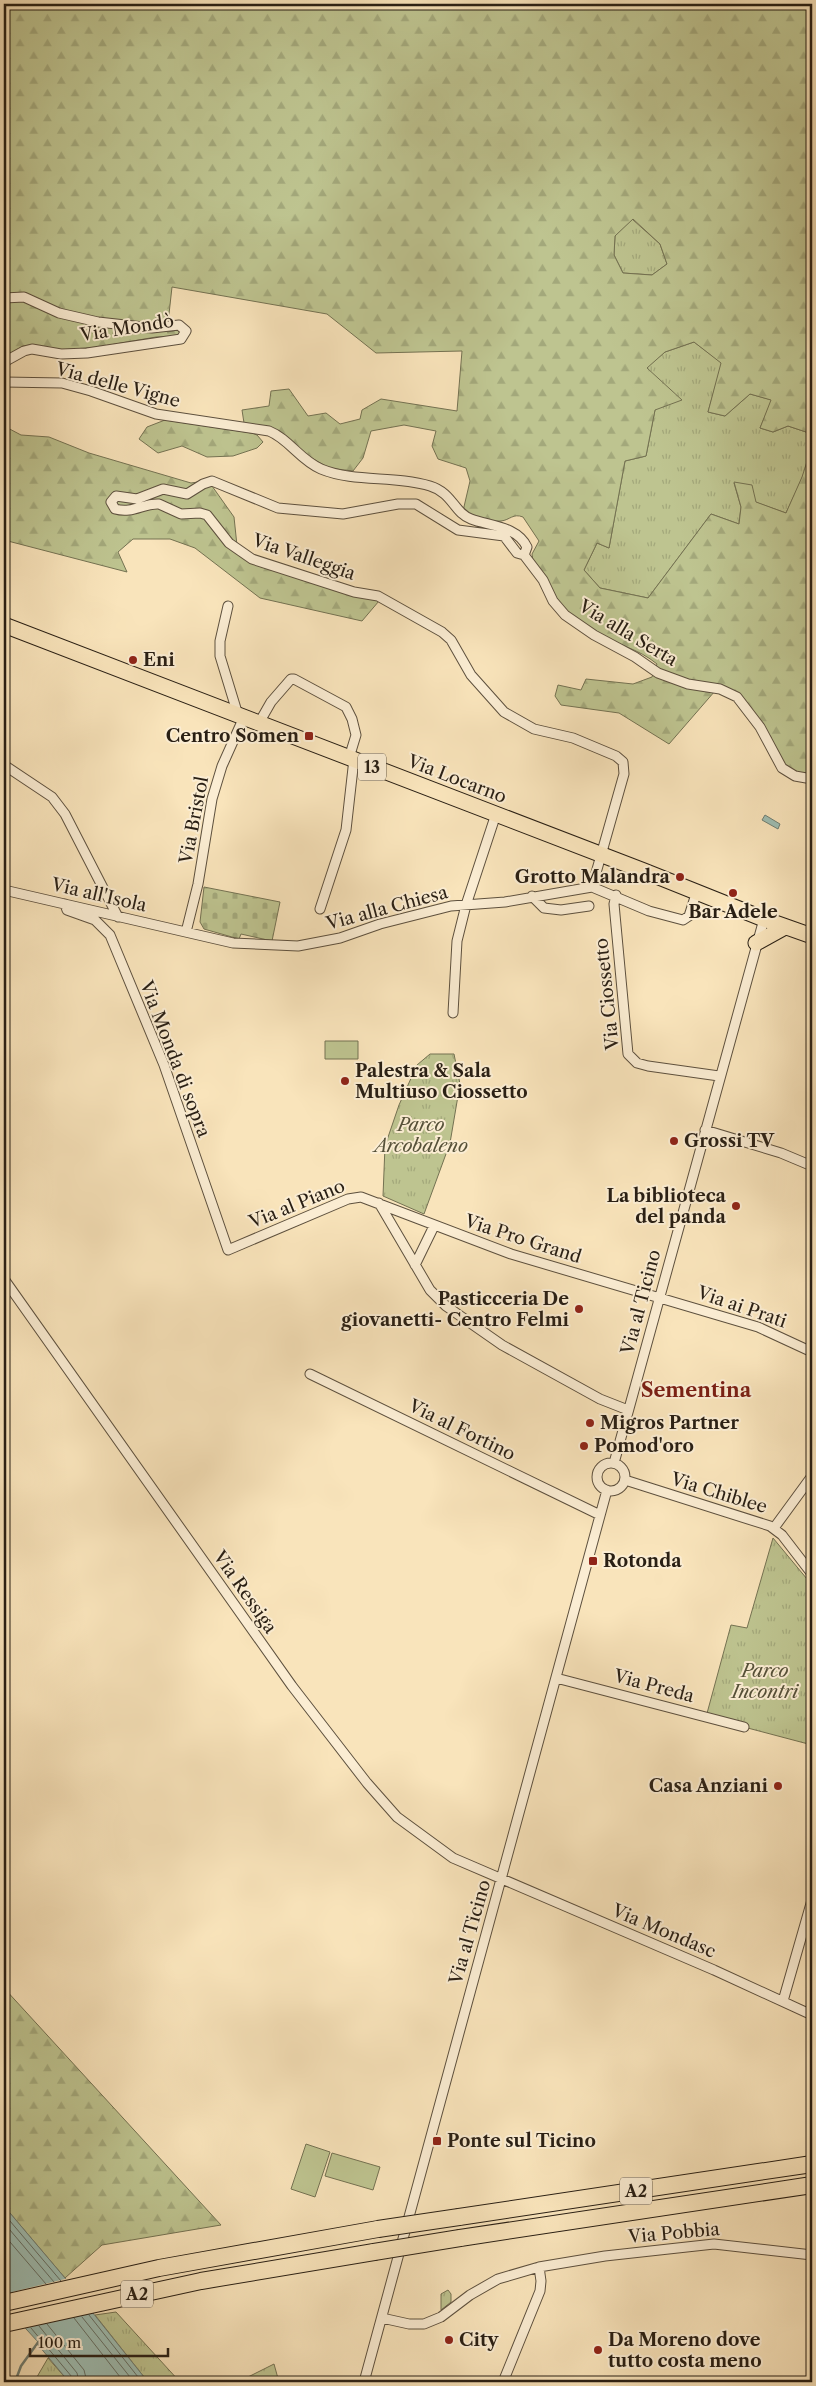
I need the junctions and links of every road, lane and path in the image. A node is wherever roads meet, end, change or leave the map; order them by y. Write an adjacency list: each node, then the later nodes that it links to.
1 (4, 298): 2 (street, Via Mondò)
2 (4, 362)
3 (4, 382): 4 (street, Via delle Vigne)
4 (494, 525): 5 (street, Via alla Serta)
5 (524, 555): 12 (street, Via alla Serta); 14 (street, Via Valleggia)
6 (228, 606): 8 (street)
7 (4, 625): 8 (main road, Via Locarno / 13)
8 (241, 716): 9 (main road, Via Locarno / 13); 27 (street, Via Bristol)
9 (259, 723): 10 (main road, Via Locarno / 13); 10 (street)
10 (351, 758): 13 (main road, Via Locarno / 13); 23 (street)
11 (4, 765): 24 (street)
12 (812, 779)
13 (496, 814): 14 (main road, Via Locarno / 13); 21 (street)
14 (600, 854): 15 (street); 17 (main road, Via Locarno / 13)
15 (592, 887): 18 (street, Via alla Chiesa); 19 (street)
16 (4, 890): 20 (street, Via all'Isola)
17 (697, 891): 19 (street); 25 (main road, Via Locarno / 13)
18 (532, 896): 21 (street, Via alla Chiesa); 22 (street)
19 (616, 896): 31 (street, Via Ciossetto)
20 (65, 904): 24 (street, Via all'Isola); 36 (street, Via Monda di sopra)
21 (466, 905): 27 (street, Via alla Chiesa); 30 (street)
22 (589, 906)
23 (320, 910)
24 (118, 917): 27 (street, Via all'Isola)
25 (764, 919): 26 (main road, Via Locarno / 13); 29 (street, Via al Ticino)
26 (785, 927): 28 (main road, Via Locarno / 13); 29 (main road)
27 (186, 932)
28 (812, 936)
29 (756, 943): 31 (street, Via al Ticino)
30 (453, 1014)
31 (719, 1076): 32 (street, Via al Ticino)
32 (705, 1130): 33 (street); 39 (street, Via al Ticino)
33 (812, 1166)
34 (379, 1203): 35 (street, Via Pro Grand); 36 (street, Via al Piano); 37 (street)
35 (434, 1226): 37 (street); 39 (street, Via Pro Grand)
36 (228, 1250)
37 (415, 1265): 42 (street)
38 (4, 1279): 52 (street, Via Ressiga)
39 (659, 1297): 40 (street, Via ai Prati); 42 (street, Via al Ticino)
40 (812, 1352)
41 (310, 1374): 47 (street, Via al Fortino)
42 (628, 1410): 43 (street, Via al Ticino)
43 (614, 1463): 45 (street); 46 (street)
44 (812, 1476): 48 (street)
45 (625, 1480): 46 (street); 48 (street, Via Chiblee)
46 (607, 1490): 47 (street, Via al Ticino)
47 (600, 1515): 50 (street, Via al Ticino)
48 (774, 1528): 49 (street, Via Chiblee)
49 (812, 1574)
50 (556, 1678): 51 (street, Via Preda); 52 (street, Via al Ticino)
51 (744, 1727)
52 (502, 1878): 54 (street, Via Mondasc); 63 (street, Via al Ticino)
53 (812, 1900): 54 (street)
54 (783, 2001): 55 (street, Via Mondasc)
55 (812, 2015)
56 (812, 2164): 62 (highway, A2, bridge)
57 (812, 2185): 59 (highway, A2)
58 (812, 2194): 59 (highway, A2)
59 (699, 2203): 64 (highway, A2, bridge)
60 (812, 2255): 61 (street, Via Pobbia)
61 (539, 2267): 63 (street, Via Pobbia); 66 (street)
62 (4, 2303)
63 (382, 2318): 65 (street, Via al Ticino)
64 (4, 2324)
65 (364, 2382)
66 (503, 2382)

